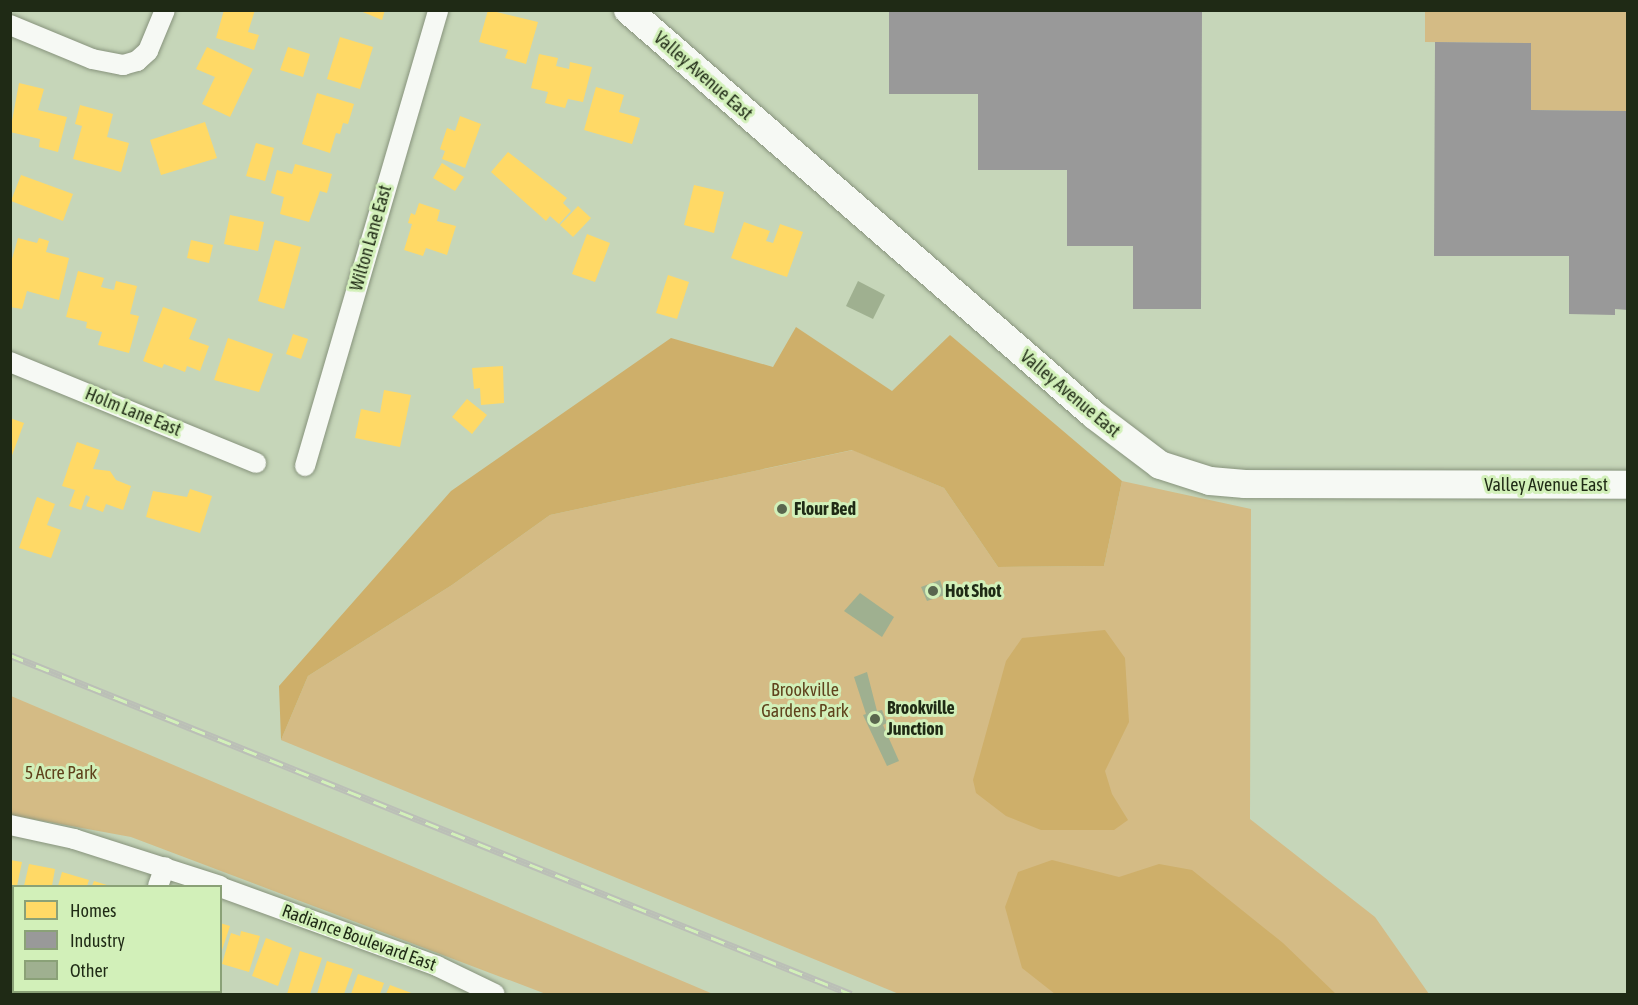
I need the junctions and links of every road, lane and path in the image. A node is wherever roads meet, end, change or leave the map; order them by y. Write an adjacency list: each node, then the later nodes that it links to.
1 (165, 10): 4 (street)
2 (438, 10): 7 (street, Wilton Lane East)
3 (628, 10): 8 (main road, Valley Avenue East)
4 (10, 25)
5 (10, 362): 6 (street, Holm Lane East)
6 (256, 463)
7 (305, 466)
8 (1628, 485)
9 (10, 825): 10 (street, Radiance Boulevard East)
10 (165, 867): 11 (street); 12 (street, Radiance Boulevard East)
11 (158, 885)
12 (214, 885)
13 (222, 888): 14 (street, Radiance Boulevard East)
14 (495, 994)

